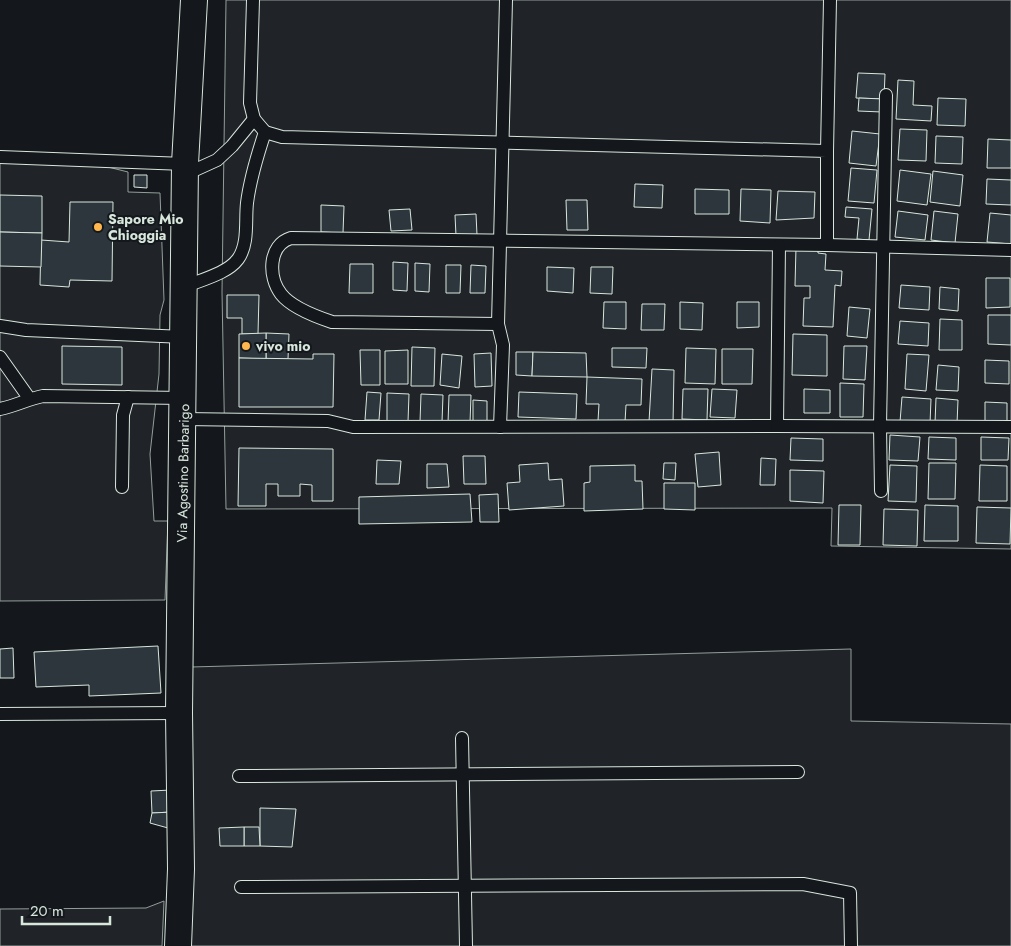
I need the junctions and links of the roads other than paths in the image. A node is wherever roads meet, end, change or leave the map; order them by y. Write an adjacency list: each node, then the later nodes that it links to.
1 (194, 0): 11 (street, Via Agostino Barbarigo)
2 (253, 0): 6 (lane)
3 (506, 0): 8 (lane)
4 (830, 0): 9 (lane)
5 (886, 95): 15 (lane)
6 (254, 120): 7 (lane); 11 (lane)
7 (264, 132): 8 (lane); 17 (lane)
8 (502, 142): 9 (lane); 12 (lane)
9 (827, 151): 14 (lane)
10 (0, 157): 11 (lane)
11 (184, 169): 17 (street, Via Agostino Barbarigo)
12 (500, 242): 13 (lane); 18 (lane); 18 (lane)
13 (779, 245): 14 (lane); 26 (lane)
14 (827, 245): 15 (lane)
15 (883, 247): 16 (lane); 27 (lane)
16 (1011, 250)
17 (184, 287): 20 (street, Via Agostino Barbarigo)
18 (498, 324): 28 (lane)
19 (0, 326): 20 (lane)
20 (184, 337): 24 (street, Via Agostino Barbarigo)
21 (0, 357): 23 (lane)
22 (128, 397): 23 (lane); 24 (lane); 30 (lane)
23 (29, 398): 25 (lane)
24 (184, 408): 28 (lane); 32 (street, Via Agostino Barbarigo)
25 (0, 409)
26 (777, 426): 27 (lane); 28 (lane)
27 (880, 426): 29 (lane); 31 (lane)
28 (500, 427)
29 (1011, 427)
30 (122, 488)
31 (881, 491)
32 (179, 713): 33 (lane); 40 (street, Via Agostino Barbarigo)
33 (0, 714)
34 (462, 738): 36 (lane)
35 (798, 772): 36 (lane)
36 (462, 774): 37 (lane); 38 (lane)
37 (239, 776)
38 (465, 886): 39 (lane); 41 (lane); 42 (lane)
39 (241, 887)
40 (178, 946)
41 (466, 946)
42 (851, 946)

